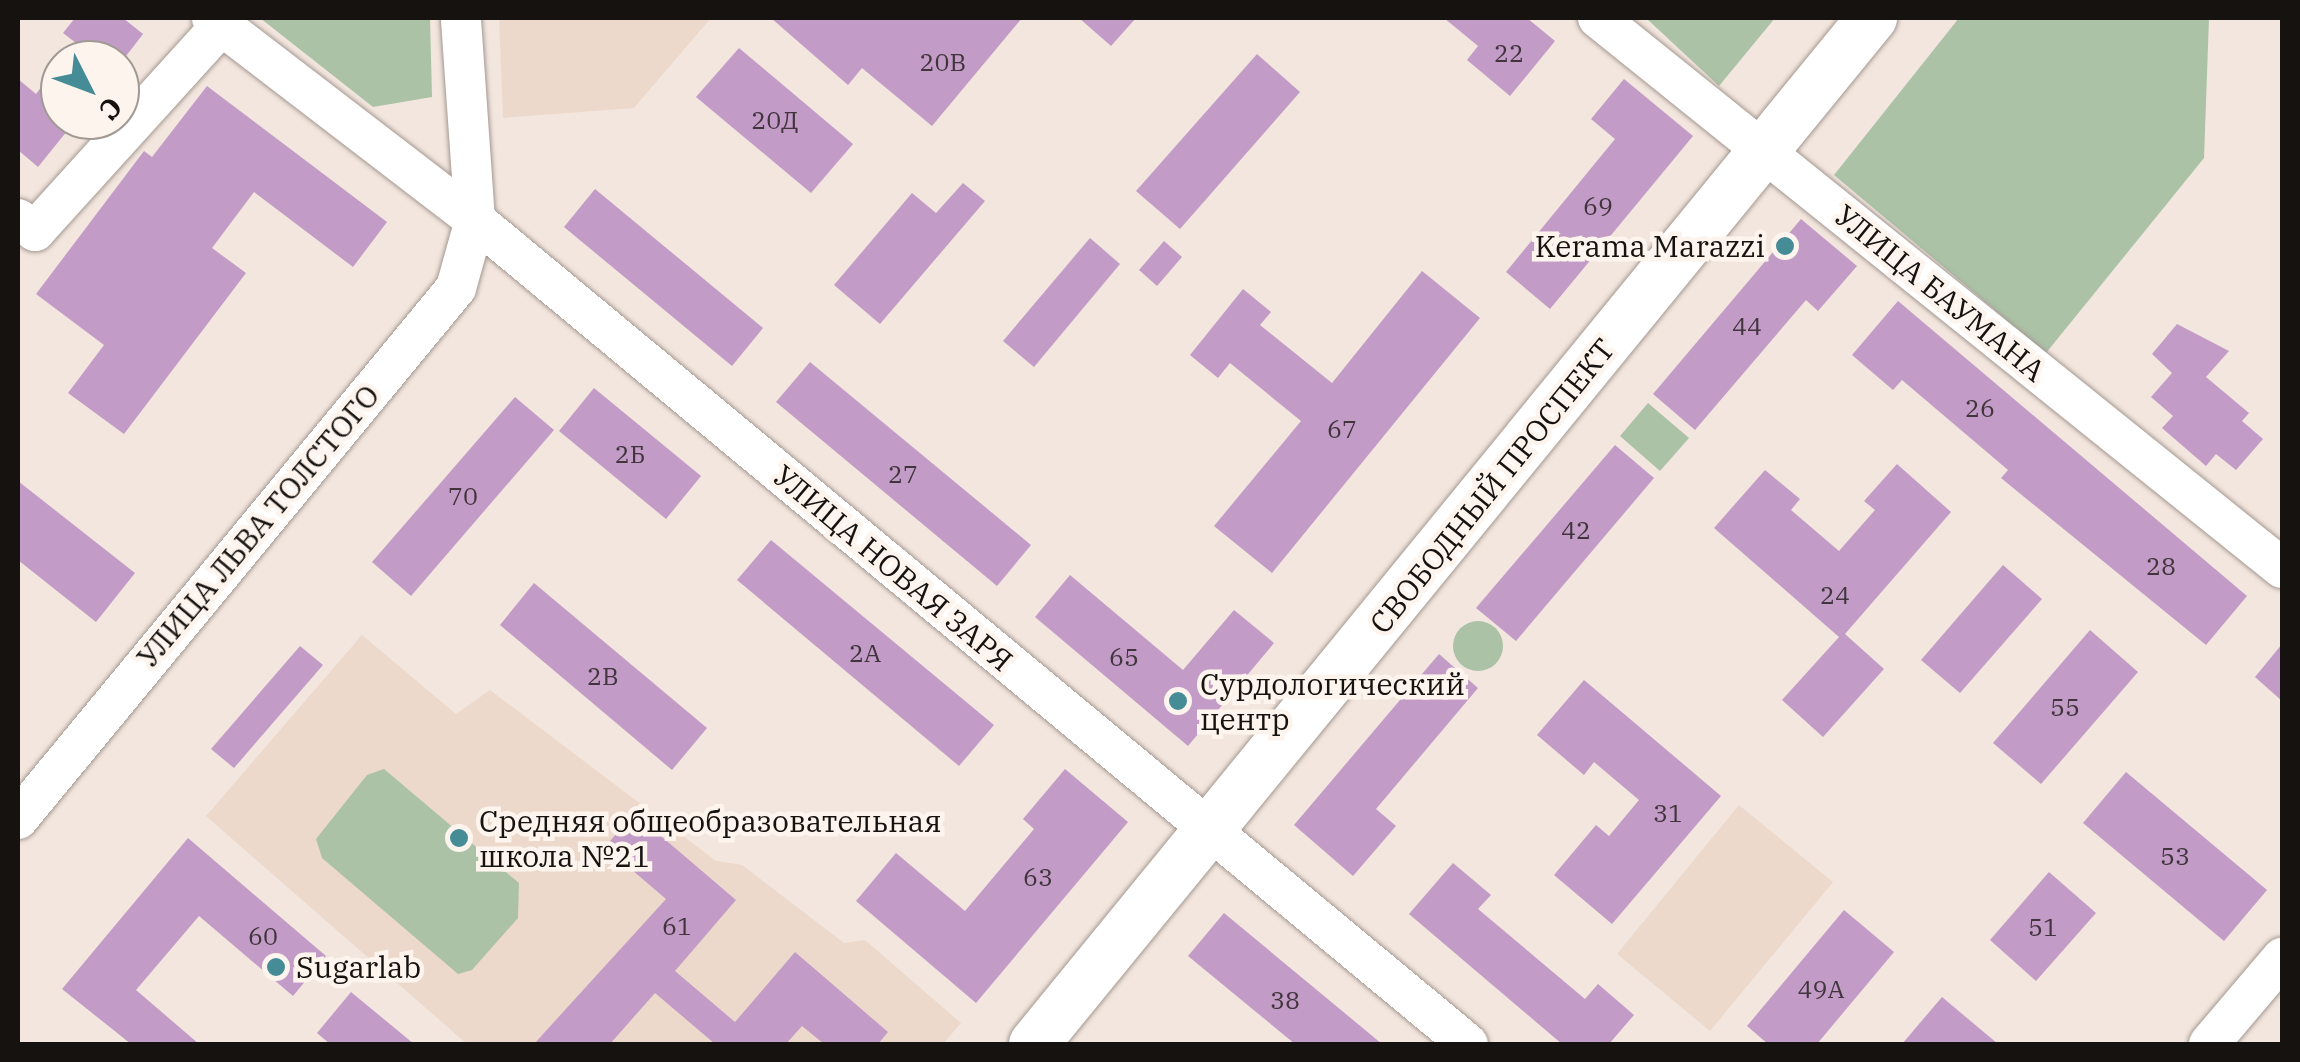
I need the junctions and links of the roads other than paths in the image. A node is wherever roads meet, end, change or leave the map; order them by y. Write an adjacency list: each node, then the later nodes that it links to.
1 (461, 18): 7 (street)
2 (1598, 18): 5 (street, УЛИЦА БАУМАНА)
3 (1872, 18): 5 (main road, СВОБОДНЫЙ ПРОСПЕКТ)
4 (217, 21): 6 (street); 7 (street, УЛИЦА НОВАЯ ЗАРЯ)
5 (1765, 151): 8 (street, УЛИЦА БАУМАНА); 10 (main road, СВОБОДНЫЙ ПРОСПЕКТ)
6 (18, 219)
7 (476, 220): 9 (street, УЛИЦА ЛЬВА ТОЛСТОГО); 10 (street, УЛИЦА НОВАЯ ЗАРЯ)
8 (2282, 568)
9 (18, 819)
10 (1206, 834): 12 (main road, СВОБОДНЫЙ ПРОСПЕКТ); 13 (street, УЛИЦА НОВАЯ ЗАРЯ)
11 (2282, 958): 14 (street)
12 (1034, 1044)
13 (1468, 1044)
14 (2209, 1044)

